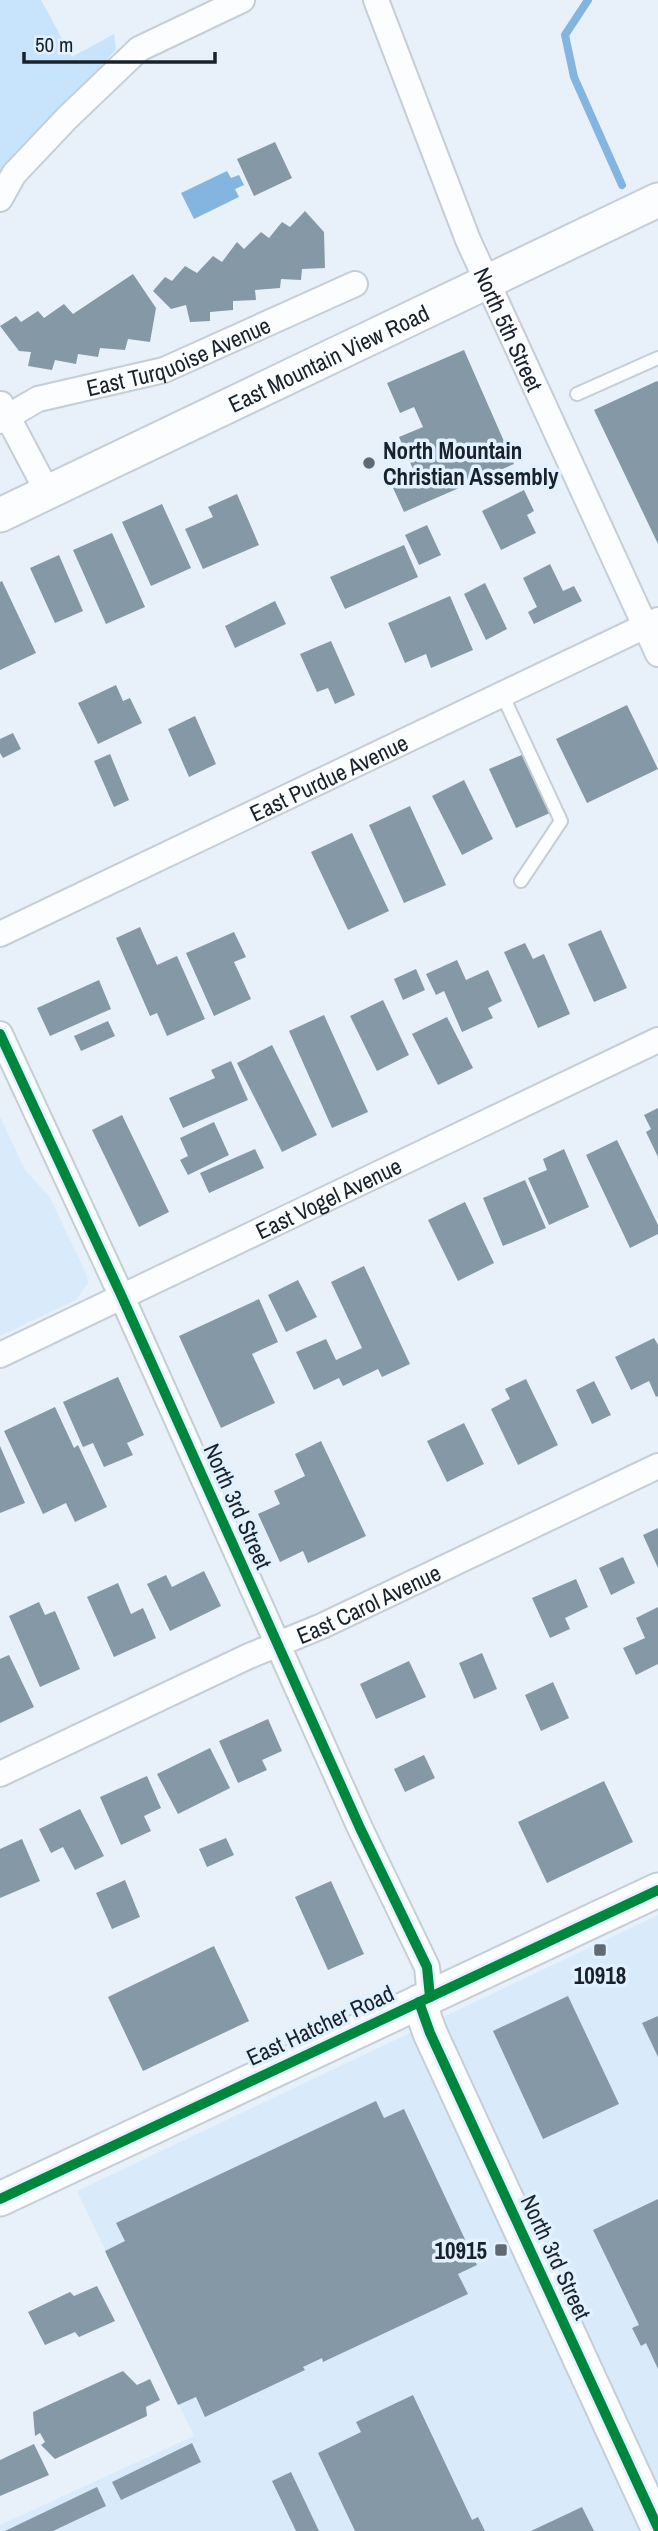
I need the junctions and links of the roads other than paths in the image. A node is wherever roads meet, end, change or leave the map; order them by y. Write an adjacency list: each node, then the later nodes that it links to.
1 (242, 0): 3 (street)
2 (376, 0): 5 (street, North 5th Street)
3 (0, 199)
4 (658, 200): 5 (street, East Mountain View Road)
5 (487, 281): 10 (street, East Mountain View Road); 12 (street, North 5th Street)
6 (355, 284): 9 (street, East Turquoise Avenue)
7 (658, 358): 8 (lane)
8 (578, 394)
9 (2, 413): 10 (street)
10 (48, 493): 11 (street, East Mountain View Road)
11 (0, 515)
12 (652, 623): 13 (street, North 5th Street); 14 (street, East Purdue Avenue)
13 (658, 653)
14 (502, 694): 15 (lane); 16 (street, East Purdue Avenue)
15 (521, 881)
16 (0, 934)
17 (0, 1034): 19 (street, North 3rd Street)
18 (658, 1040): 19 (street, East Vogel Avenue)
19 (122, 1297): 20 (street, East Vogel Avenue); 22 (street, North 3rd Street)
20 (0, 1355)
21 (658, 1466): 22 (street, East Carol Avenue)
22 (277, 1644): 23 (street, East Carol Avenue); 25 (street, North 3rd Street)
23 (0, 1774)
24 (658, 1890): 25 (street, East Hatcher Road)
25 (424, 1999): 26 (street, East Hatcher Road); 27 (street, North 3rd Street)
26 (0, 2199)
27 (658, 2528)

